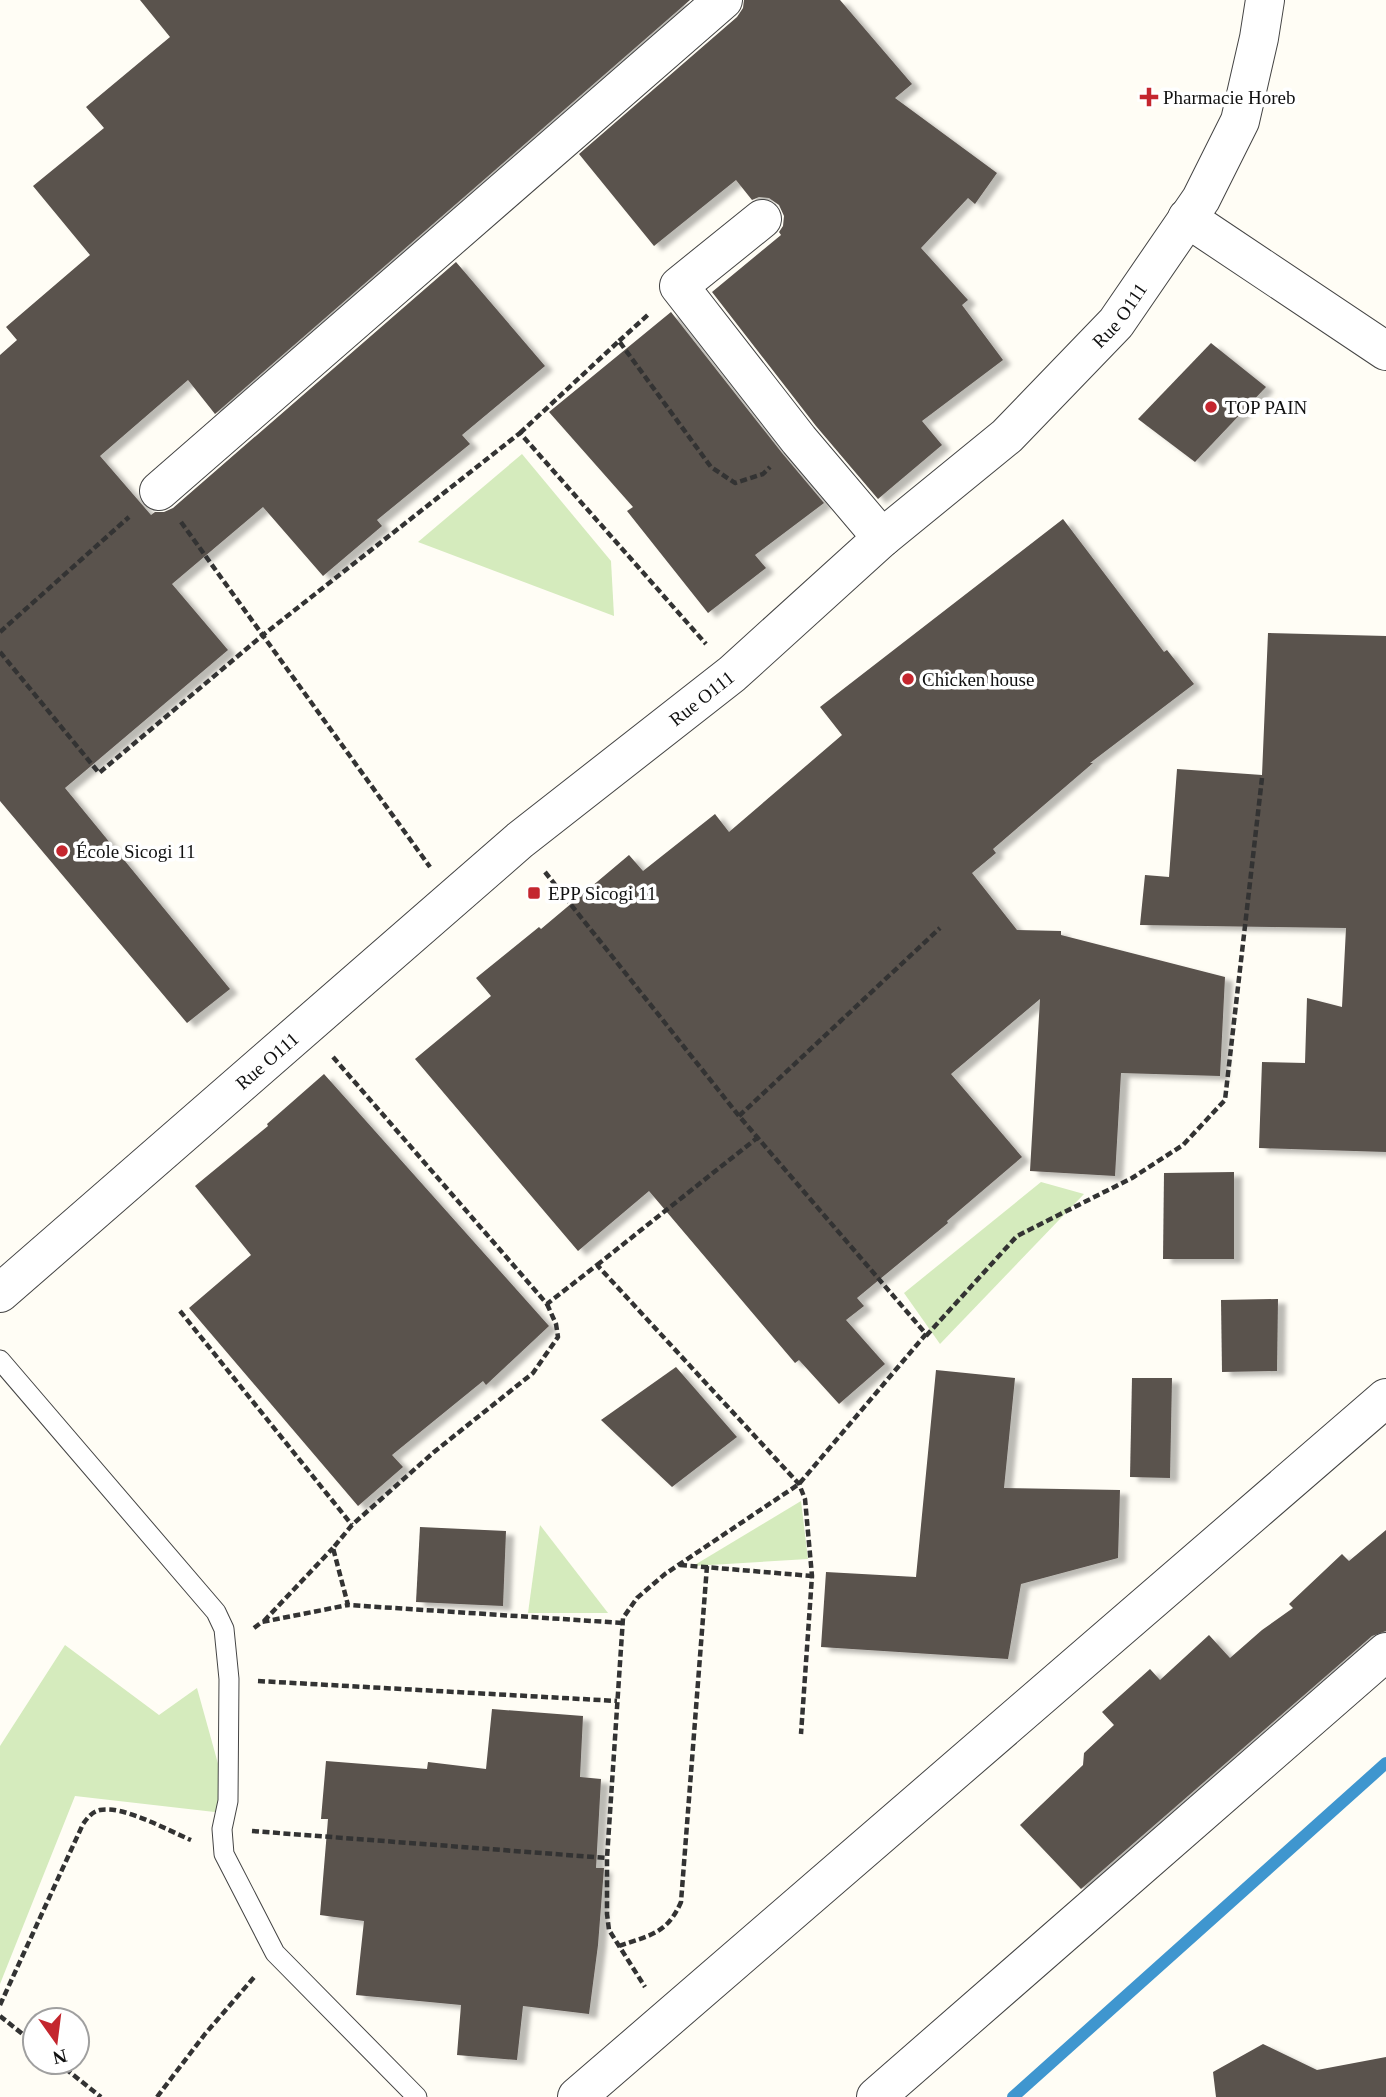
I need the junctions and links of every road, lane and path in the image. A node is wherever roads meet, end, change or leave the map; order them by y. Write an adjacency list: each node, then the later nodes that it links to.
1 (723, 0): 8 (street)
2 (1265, 0): 3 (street, Rue O111)
3 (1187, 218): 5 (street); 9 (street, Rue O111)
4 (762, 219): 7 (street)
5 (1386, 351)
6 (520, 433): 7 (path); 11 (path); 13 (path)
7 (799, 440): 9 (street)
8 (159, 491): 10 (path); 11 (path)
9 (882, 538): 13 (street, Rue O111)
10 (0, 632)
11 (263, 635): 12 (path); 16 (path)
12 (0, 652)
13 (732, 674): 15 (street, Rue O111)
14 (1262, 778): 25 (path)
15 (520, 840): 16 (street, Rue O111); 19 (path)
16 (453, 899): 18 (street, Rue O111)
17 (940, 928): 19 (path)
18 (308, 1027): 22 (street, Rue O111); 23 (path)
19 (739, 1116): 20 (path)
20 (757, 1138): 21 (path); 25 (path)
21 (597, 1265): 23 (path); 28 (path)
22 (0, 1293)
23 (547, 1304): 29 (path)
24 (180, 1311): 29 (path)
25 (916, 1347): 28 (path)
26 (0, 1360): 37 (lane)
27 (1386, 1398): 49 (street)
28 (799, 1484): 31 (path); 33 (path)
29 (352, 1525): 30 (path)
30 (333, 1548): 34 (path); 35 (path)
31 (680, 1565): 32 (path); 36 (path)
32 (707, 1566): 33 (path); 45 (path)
33 (812, 1576): 41 (path)
34 (348, 1605): 35 (path); 36 (path)
35 (262, 1622): 37 (path)
36 (623, 1623): 40 (path)
37 (226, 1649): 39 (lane)
38 (1386, 1651): 56 (street)
39 (229, 1679): 40 (path); 42 (lane)
40 (617, 1701): 44 (path)
41 (801, 1734)
42 (222, 1829): 43 (lane); 44 (path)
43 (224, 1854): 46 (lane); 47 (path)
44 (607, 1858): 45 (path)
45 (619, 1946): 49 (path)
46 (275, 1953): 53 (path); 54 (lane)
47 (0, 2005)
48 (0, 2016): 50 (path)
49 (666, 2020): 55 (street)
50 (21, 2033)
51 (75, 2076): 52 (path)
52 (101, 2097)
53 (157, 2097)
54 (417, 2097)
55 (577, 2097)
56 (876, 2097)

